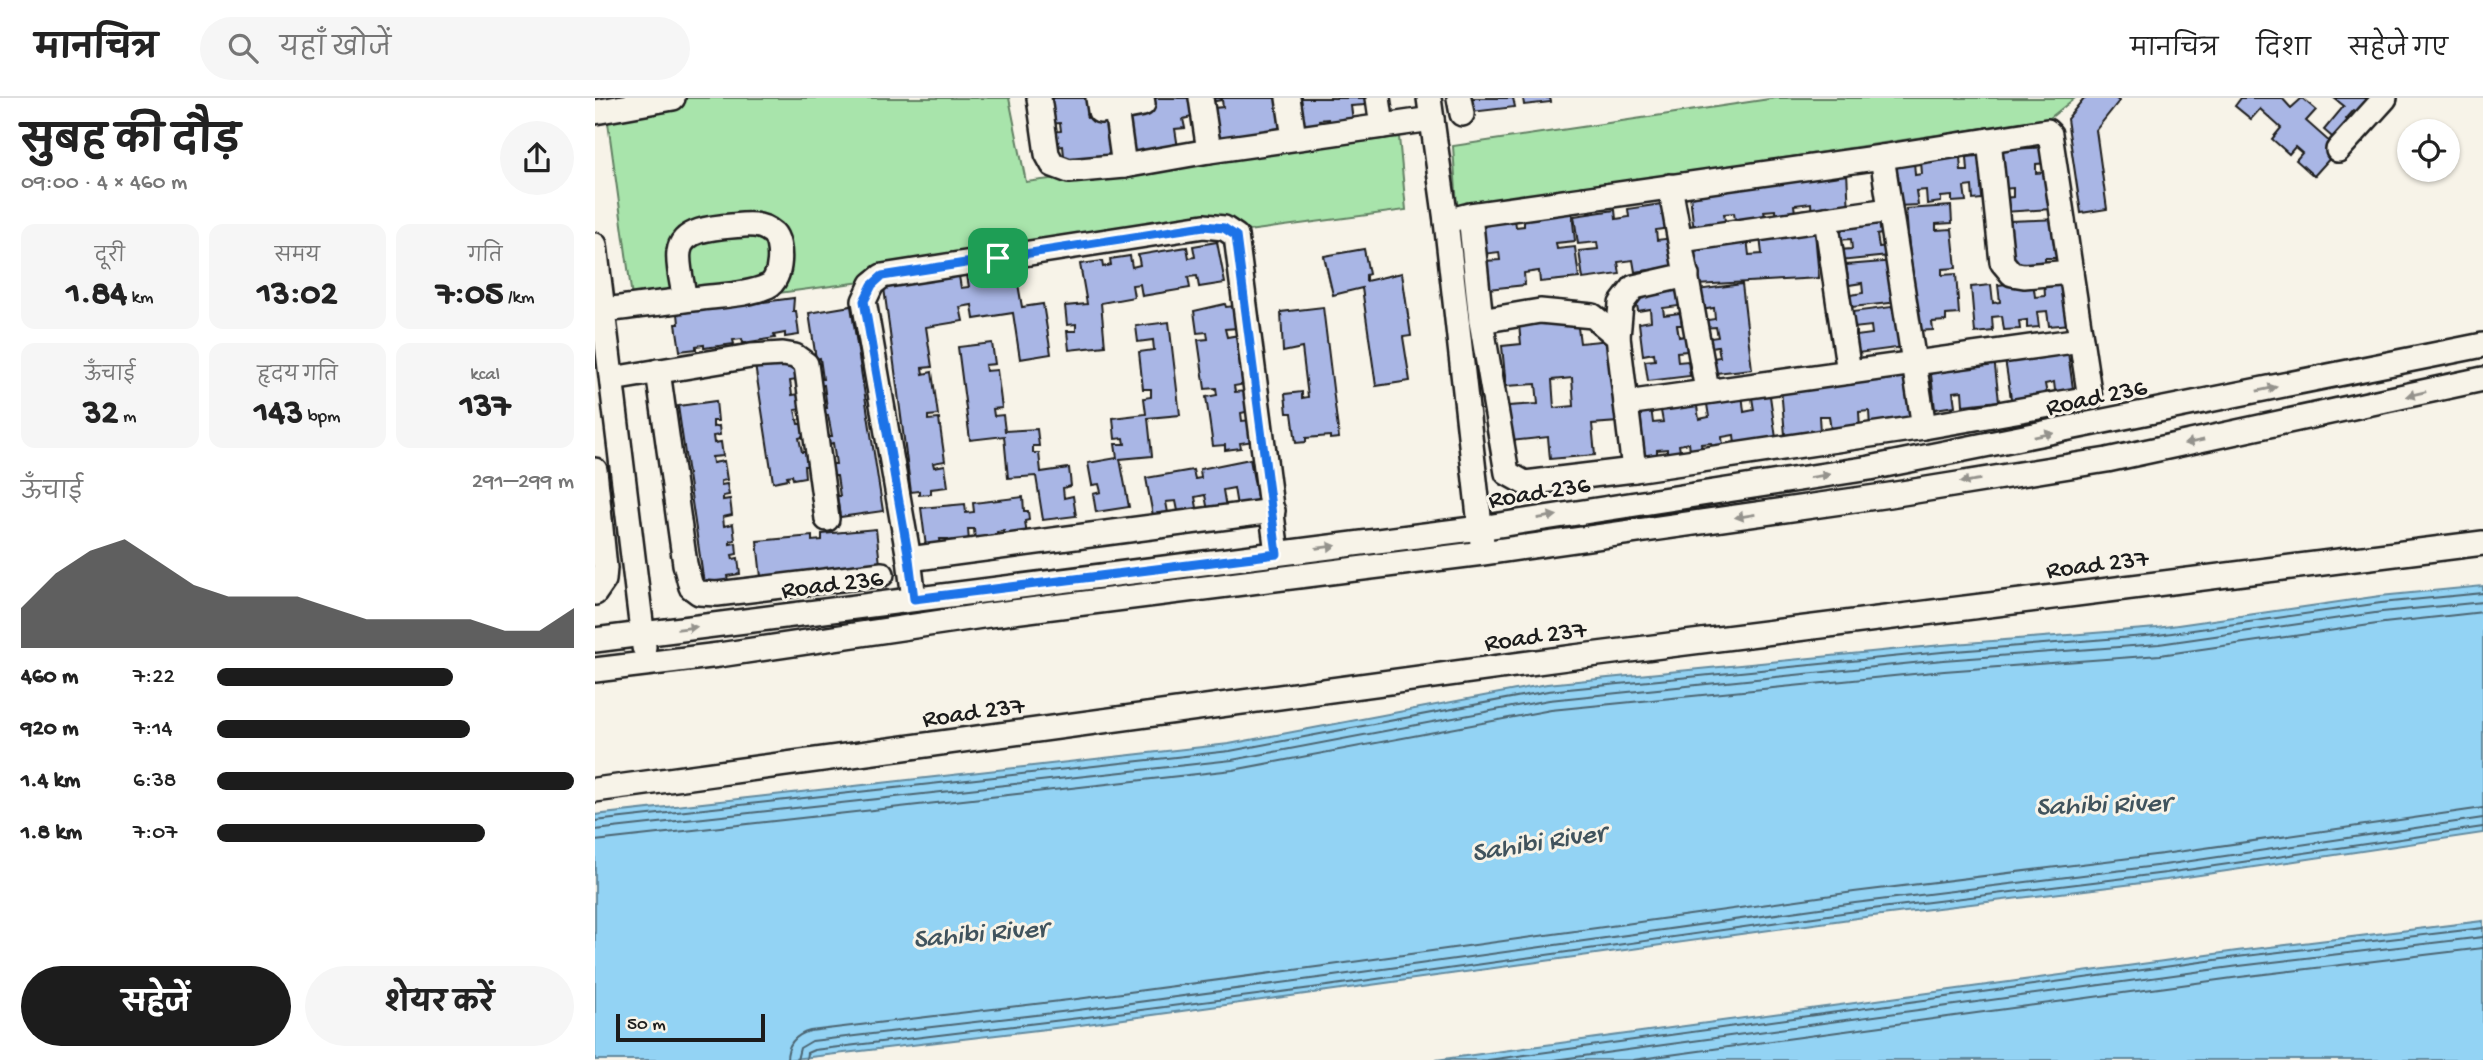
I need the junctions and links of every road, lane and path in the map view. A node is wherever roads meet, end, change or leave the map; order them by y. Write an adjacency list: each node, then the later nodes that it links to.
1 (673, 98): 8 (street)
2 (1039, 98): 18 (street)
3 (1142, 98): 9 (street)
4 (1201, 98): 16 (street)
5 (1288, 98): 13 (street)
6 (1378, 98): 12 (street)
7 (2385, 98): 15 (street)
8 (631, 102): 11 (street)
9 (1107, 104): 18 (street)
10 (1431, 109): 12 (street); 23 (street)
11 (595, 112)
12 (1382, 126): 13 (street)
13 (1294, 138): 16 (street)
14 (1989, 140): 17 (street); 26 (street); 26 (street)
15 (2339, 150)
16 (1209, 151): 18 (street)
17 (1882, 158): 19 (street); 20 (street)
18 (1124, 166)
19 (1670, 186): 21 (street); 24 (street)
20 (1889, 210): 22 (street); 35 (street)
21 (1470, 215): 23 (street); 30 (street)
22 (1826, 219): 24 (street); 37 (street)
23 (1446, 221): 47 (street)
24 (1681, 240): 27 (street)
25 (595, 245): 29 (street)
26 (2071, 272): 32 (street)
27 (1687, 275): 31 (street); 40 (street)
28 (685, 300): 28 (street); 29 (street)
29 (603, 310): 34 (street)
30 (1482, 321): 31 (street); 44 (street)
31 (1618, 337): 41 (street)
32 (2081, 340): 35 (street); 42 (street)
33 (2483, 345): 47 (street, Road 236, one-way to 33)
34 (602, 355): 38 (street)
35 (1913, 364): 37 (street); 42 (street)
36 (658, 371): 38 (street); 46 (street); 52 (street)
37 (1849, 372): 40 (street)
38 (612, 379): 55 (street)
39 (2483, 379): 49 (street, one-way to 49)
40 (1707, 390): 41 (street)
41 (1626, 403): 44 (street)
42 (1924, 427): 44 (street)
43 (595, 470): 53 (street)
44 (1634, 470)
45 (1273, 511): 50 (street); 51 (street); 51 (street)
46 (827, 519)
47 (1479, 528): 49 (street); 50 (street, Road 236, one-way to 47)
48 (2483, 543): 59 (street, Road 237)
49 (1483, 553): 57 (street)
50 (1277, 554): 54 (street, Road 236)
51 (909, 559): 54 (street)
52 (882, 574)
53 (595, 593)
54 (914, 599): 55 (street, Road 236, one-way to 54)
55 (644, 634): 56 (street, Road 236); 57 (street)
56 (595, 640)
57 (645, 664): 58 (street)
58 (595, 670)
59 (595, 790)

